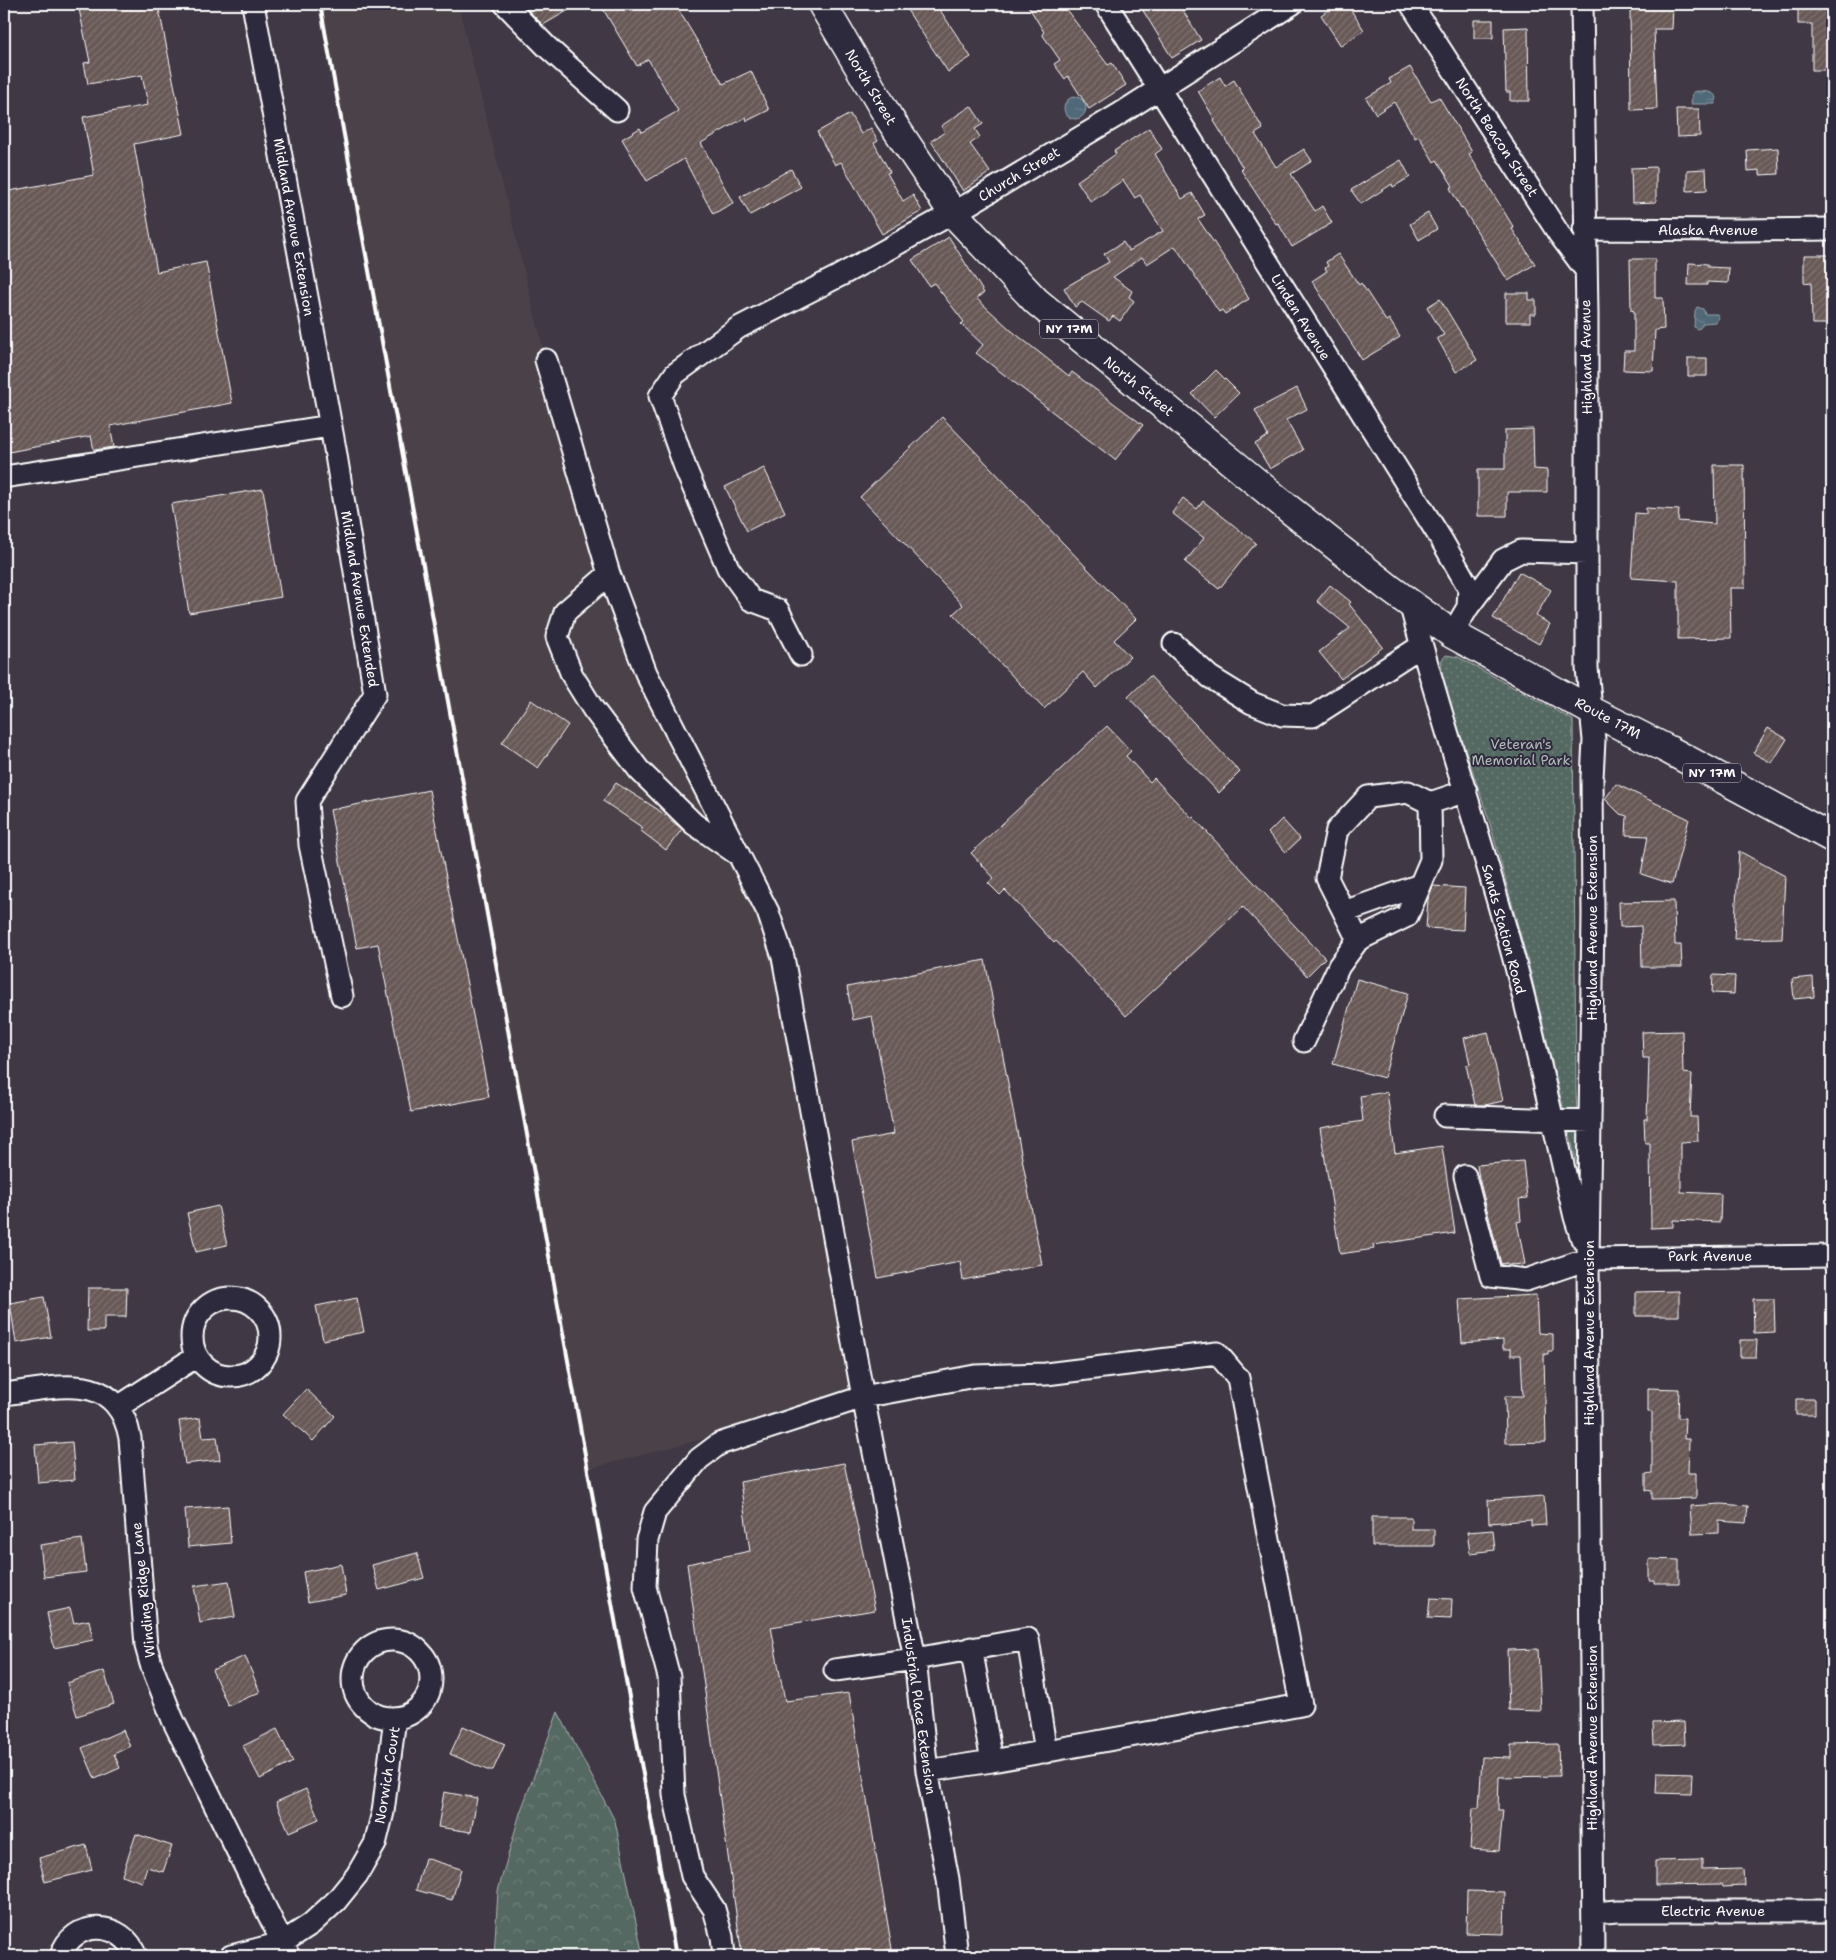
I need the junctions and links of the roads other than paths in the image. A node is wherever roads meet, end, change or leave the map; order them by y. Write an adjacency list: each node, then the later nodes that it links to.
1 (253, 4): 15 (street, Midland Avenue Extension)
2 (505, 4): 9 (street)
3 (822, 4): 10 (main road, North Street / NY 17M)
4 (1106, 4): 8 (street, Linden Avenue)
5 (1292, 4): 8 (street, Church Street)
6 (1411, 4): 13 (street, North Beacon Street)
7 (1582, 4): 11 (street, Highland Avenue)
8 (1159, 87): 10 (street, Church Street); 21 (street, Linden Avenue)
9 (617, 110)
10 (953, 213): 20 (main road, North Street / NY 17M); 25 (street, Church Street)
11 (1584, 229): 12 (street, Alaska Avenue); 13 (street, Highland Avenue)
12 (1832, 229)
13 (1585, 269): 18 (street, Highland Avenue)
14 (546, 360): 19 (street, Industrial Place Extension)
15 (330, 426): 16 (street, Midland Avenue Extension); 17 (street)
16 (335, 449): 34 (street, Midland Avenue Extended)
17 (4, 477)
18 (1587, 554): 21 (street); 26 (street, Highland Avenue)
19 (609, 574): 30 (street, Industrial Place Extension); 30 (street)
20 (1400, 596): 22 (main road, Route 17M / NY 17M); 24 (street, Sands Station Road)
21 (1468, 607): 22 (street)
22 (1452, 634): 26 (main road, Route 17M / NY 17M)
23 (1174, 644): 24 (street)
24 (1421, 646): 27 (street, Sands Station Road)
25 (801, 655)
26 (1590, 710): 29 (main road, Route 17M / NY 17M); 38 (street, Highland Avenue Extension)
27 (1466, 791): 28 (street); 37 (street, Sands Station Road)
28 (1430, 803): 31 (street); 32 (street)
29 (1832, 838)
30 (739, 856): 44 (street, Industrial Place Extension)
31 (1420, 886): 32 (street); 33 (street)
32 (1344, 912): 33 (street)
33 (1358, 940): 35 (street)
34 (342, 996)
35 (1304, 1041)
36 (1445, 1116): 37 (street)
37 (1552, 1119): 38 (street); 41 (street, Sands Station Road)
38 (1590, 1121): 41 (street, Highland Avenue Extension)
39 (1465, 1176): 41 (street, Park Avenue)
40 (1832, 1256): 41 (street, Park Avenue)
41 (1588, 1258): 54 (street, Highland Avenue Extension)
42 (197, 1356): 45 (street)
43 (4, 1394): 45 (street, Winding Ridge Lane)
44 (863, 1397): 47 (street, Industrial Place Extension); 50 (street); 59 (street)
45 (118, 1407): 55 (street, Winding Ridge Lane)
46 (972, 1648): 47 (street); 50 (street); 51 (street)
47 (915, 1659): 48 (street); 52 (street, Industrial Place Extension)
48 (835, 1670)
49 (396, 1718): 55 (street, Norwich Court)
50 (1046, 1752): 51 (street)
51 (992, 1761): 52 (street)
52 (927, 1771): 60 (street, Industrial Place Extension)
53 (1832, 1911): 54 (street, Electric Avenue)
54 (1593, 1913): 61 (street, Highland Avenue Extension)
55 (285, 1950): 58 (street, Norwich Court)
56 (61, 1956): 57 (street)
57 (136, 1956)
58 (231, 1956)
59 (724, 1956)
60 (957, 1956)
61 (1593, 1956)

